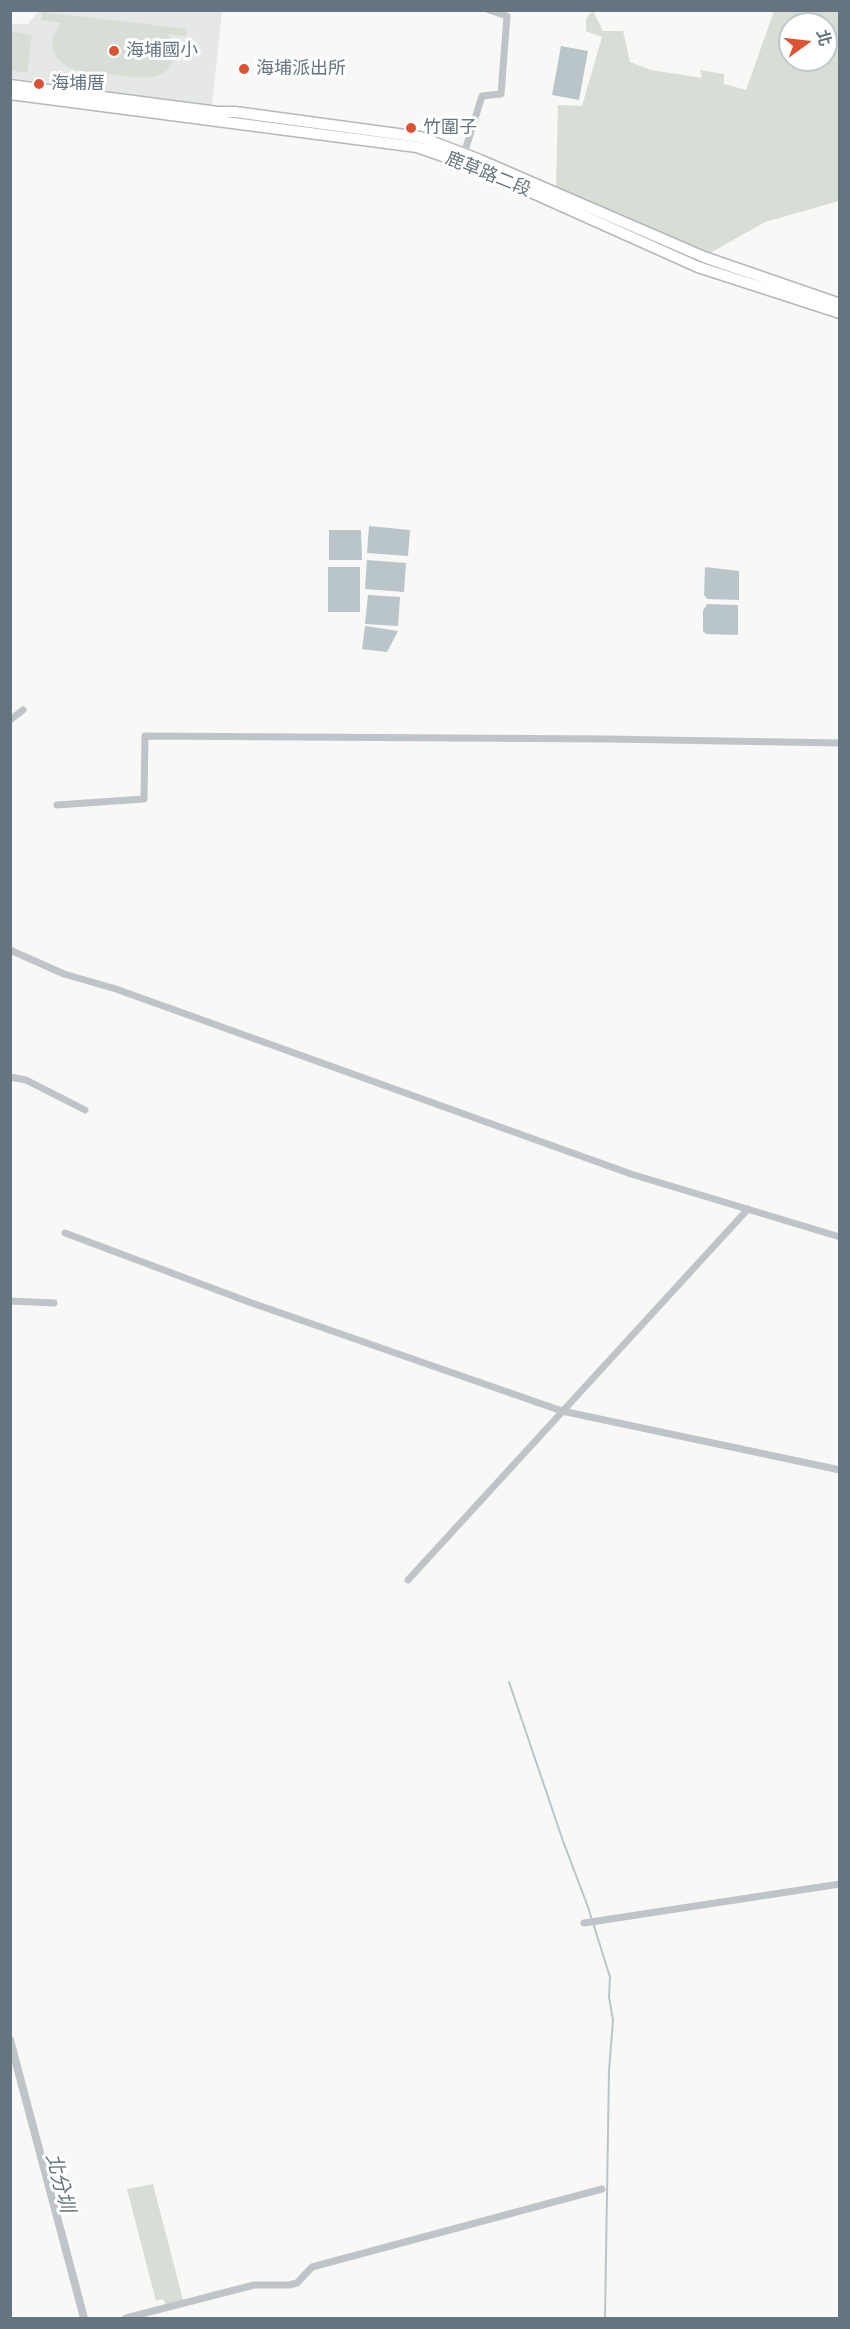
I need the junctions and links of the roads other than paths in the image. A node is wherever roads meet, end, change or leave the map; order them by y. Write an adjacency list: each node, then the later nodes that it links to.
1 (489, 10): 5 (street)
2 (10, 86): 4 (main road, 鹿草路二段)
3 (10, 94): 4 (main road, 鹿草路二段)
4 (115, 102): 5 (main road, 鹿草路二段)
5 (462, 159): 6 (main road, 鹿草路二段); 7 (main road, 鹿草路二段)
6 (840, 304)
7 (840, 313)
8 (23, 710): 9 (street)
9 (10, 720)
10 (840, 744): 11 (street)
11 (57, 805)
12 (10, 950): 15 (street)
13 (10, 1077): 14 (street)
14 (86, 1110)
15 (748, 1209): 17 (street); 20 (street)
16 (64, 1233): 20 (street)
17 (840, 1237)
18 (10, 1301): 19 (street)
19 (54, 1303)
20 (562, 1411): 21 (street); 22 (street)
21 (840, 1470)
22 (408, 1580)
23 (840, 1884): 24 (street)
24 (584, 1923)
25 (10, 2040): 27 (street)
26 (603, 2189): 28 (street)
27 (84, 2319)
28 (126, 2319)

